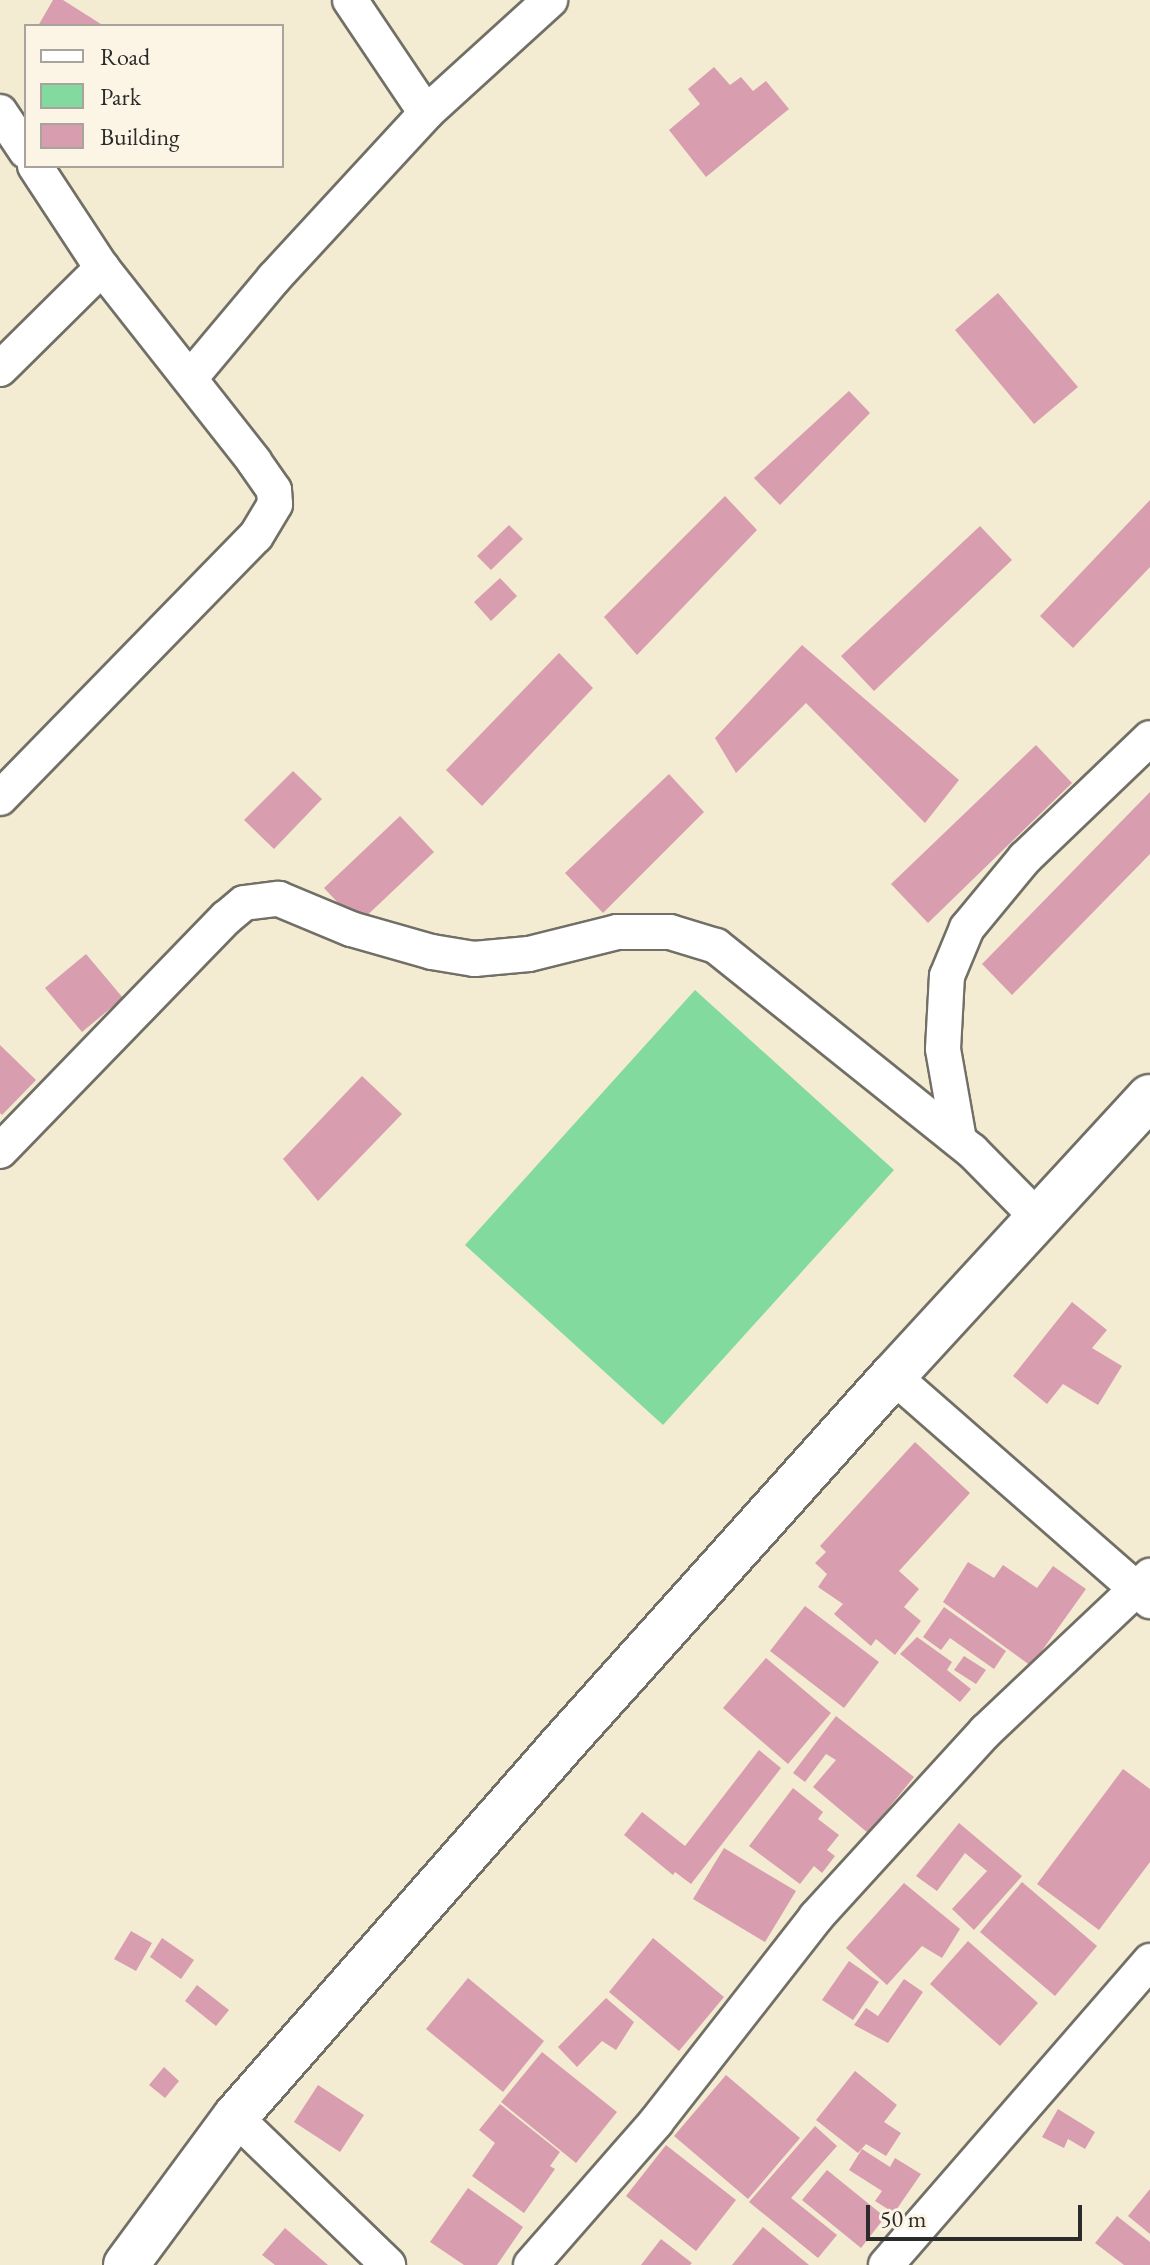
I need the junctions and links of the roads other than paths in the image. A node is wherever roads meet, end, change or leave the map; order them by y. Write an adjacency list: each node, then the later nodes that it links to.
1 (350, 0): 4 (street)
2 (550, 0): 4 (street)
3 (0, 112): 5 (street)
4 (426, 113): 9 (street)
5 (24, 148)
6 (36, 168): 7 (street)
7 (102, 268): 8 (street); 9 (street)
8 (0, 369)
9 (191, 377): 11 (street)
10 (1150, 738): 13 (street)
11 (0, 798)
12 (1150, 1097): 15 (street)
13 (959, 1140): 14 (street); 15 (street)
14 (0, 1151)
15 (1038, 1218): 16 (street)
16 (893, 1376): 17 (street); 19 (street)
17 (1146, 1589): 22 (street)
18 (1150, 1961): 23 (street)
19 (235, 2117): 20 (street); 21 (street)
20 (126, 2265)
21 (388, 2265)
22 (531, 2265)
23 (886, 2265)

